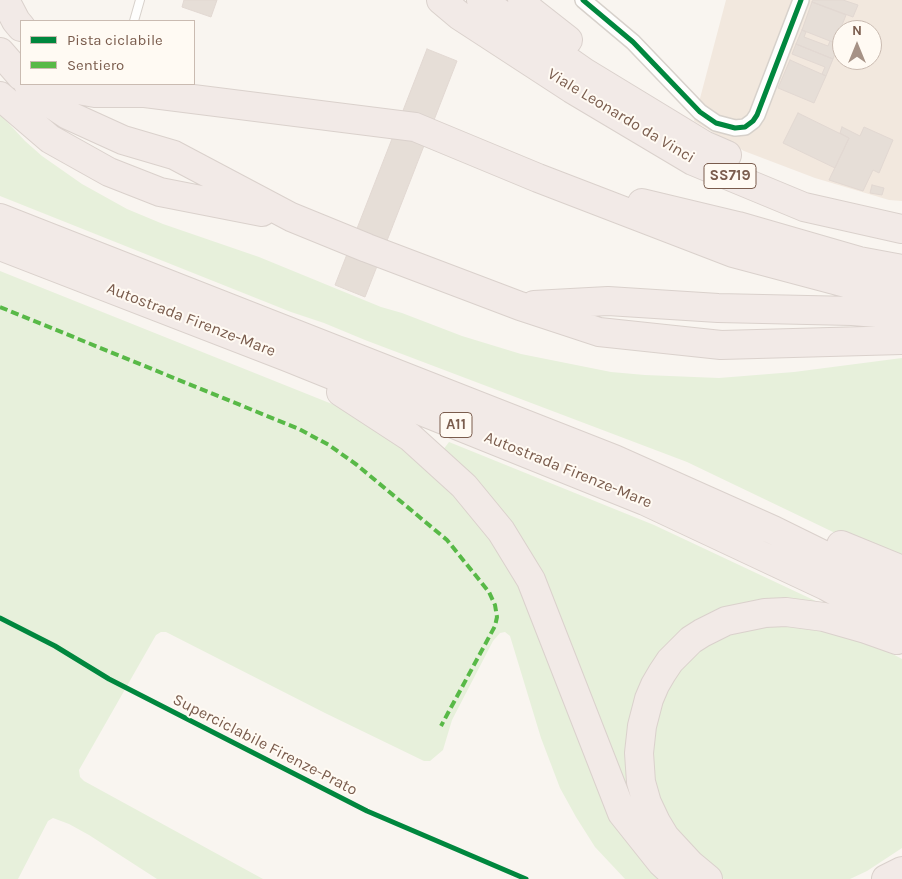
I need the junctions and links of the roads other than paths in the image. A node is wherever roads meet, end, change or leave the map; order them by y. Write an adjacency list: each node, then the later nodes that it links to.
1 (5, 0): 9 (highway)
2 (140, 0): 8 (lane)
3 (427, 0): 7 (highway)
4 (522, 0): 14 (highway)
5 (583, 0): 6 (street)
6 (801, 0)
7 (460, 5): 14 (highway, Viale Leonardo da Vinci / SS719); 19 (highway, Viale Leonardo da Vinci / SS719)
8 (134, 20)
9 (20, 26)
10 (29, 85): 17 (highway)
11 (57, 85): 12 (highway)
12 (137, 87): 15 (highway)
13 (0, 96): 17 (highway)
14 (674, 126): 16 (highway, Viale Leonardo da Vinci / SS719)
15 (538, 178): 21 (highway); 22 (highway)
16 (902, 210)
17 (291, 217): 23 (highway)
18 (0, 218): 27 (highway, Autostrada Firenze-Mare / A11)
19 (902, 229)
20 (0, 246): 26 (highway, Autostrada Firenze-Mare / A11)
21 (902, 269)
22 (902, 293)
23 (520, 306): 24 (highway); 25 (highway)
24 (902, 315)
25 (902, 340)
26 (287, 357): 30 (highway, Autostrada Firenze-Mare / A11); 33 (highway)
27 (773, 530): 28 (highway); 29 (highway, Autostrada Firenze-Mare / A11)
28 (902, 570)
29 (902, 598)
30 (902, 628)
31 (902, 642): 34 (highway)
32 (902, 870): 35 (highway)
33 (679, 879)
34 (708, 879)
35 (886, 879)

